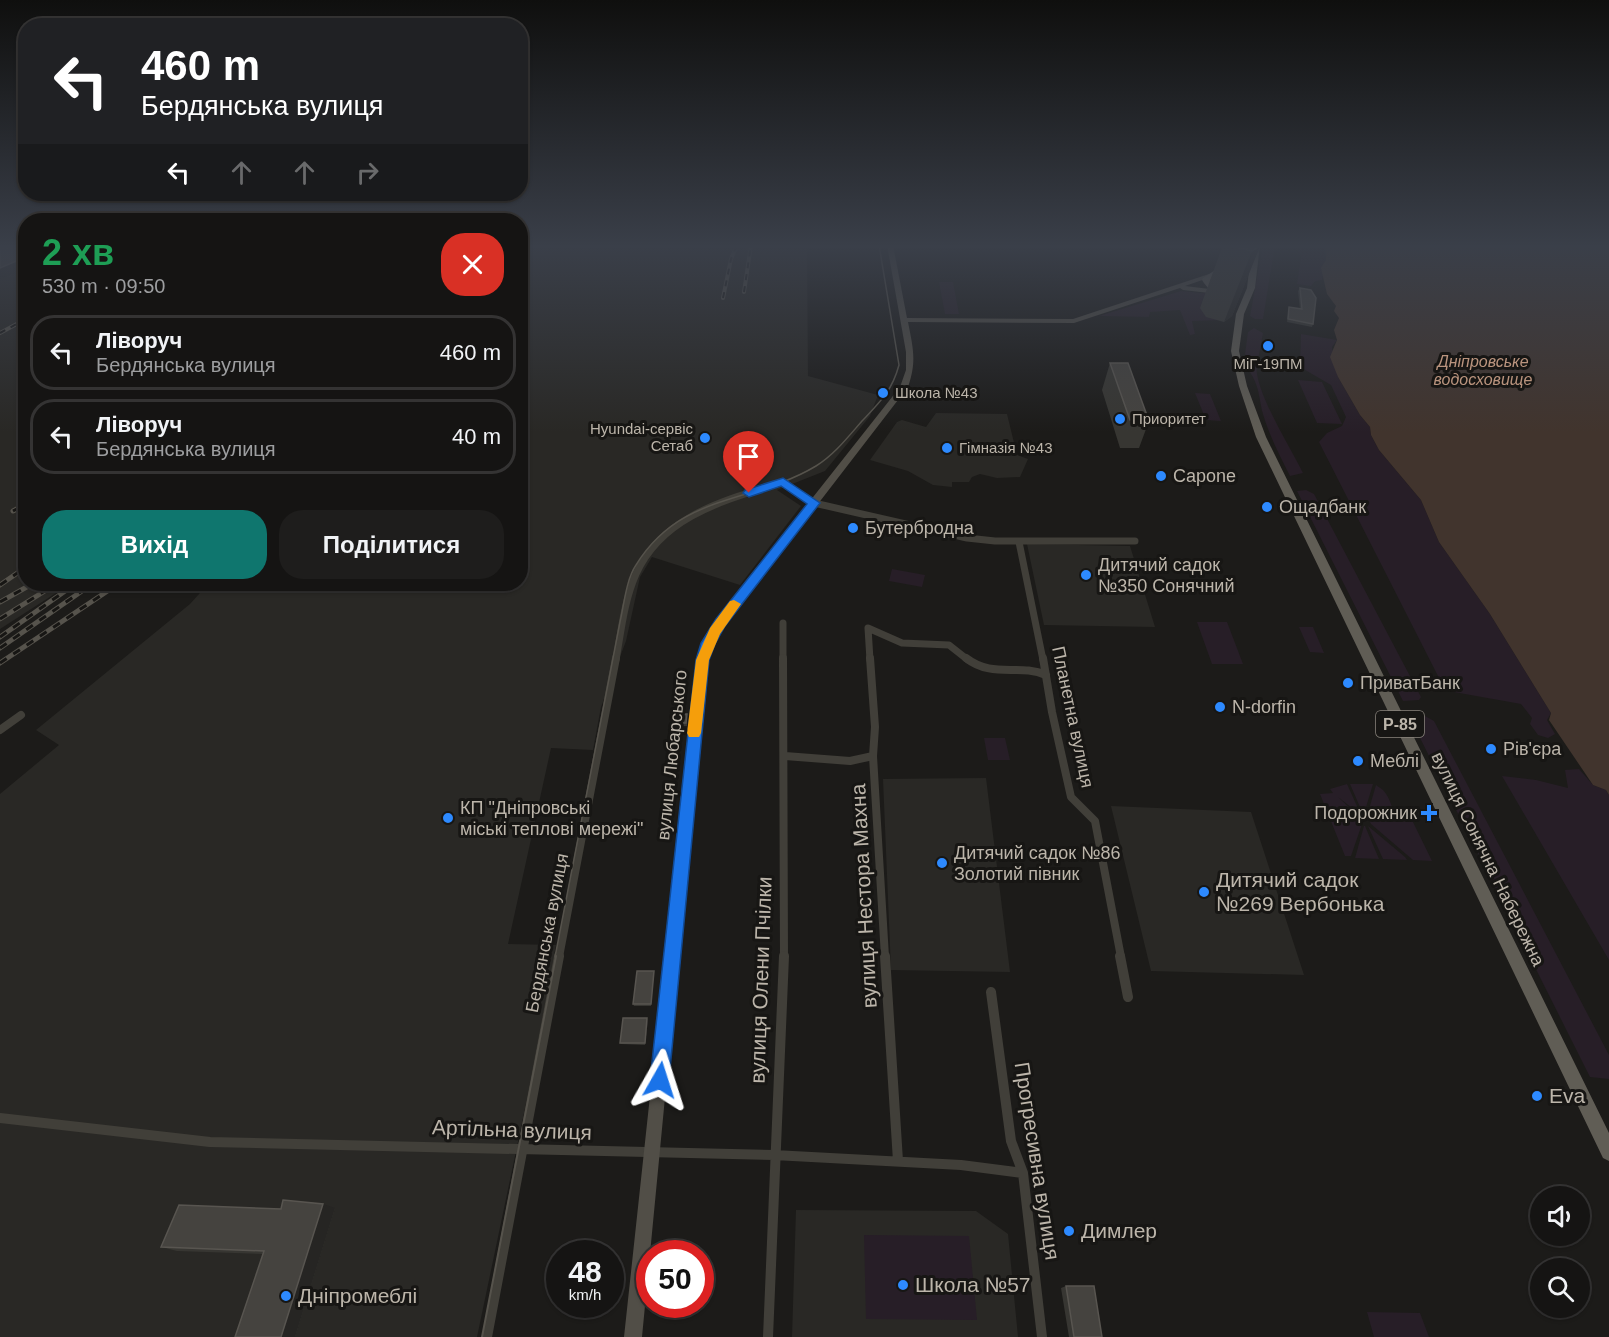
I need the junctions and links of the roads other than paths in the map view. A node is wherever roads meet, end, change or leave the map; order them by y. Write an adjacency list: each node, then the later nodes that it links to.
1 (903, 307): 6 (main road, вулиця Любарського)
2 (1114, 307): 6 (main road)
3 (1238, 307): 5 (main road, вулиця Сонячна Набережна / Р-85)
4 (1243, 307): 5 (main road, вулиця Сонячна Набережна / Р-85)
5 (1240, 315): 21 (main road, вулиця Сонячна Набережна / Р-85)
6 (906, 320): 7 (main road, вулиця Любарського)
7 (814, 503): 8 (street); 19 (street, Бердянська вулиця); 20 (main road, вулиця Любарського)
8 (1019, 542): 9 (street); 11 (street, Планетна вулиця)
9 (1135, 542)
10 (783, 623): 14 (street, вулиця Олени Пчілки)
11 (1046, 675): 15 (street, вулиця Нестора Махна); 17 (street, Планетна вулиця)
12 (21, 715): 13 (street)
13 (0, 730)
14 (785, 756): 15 (street); 22 (street, вулиця Олени Пчілки)
15 (873, 756): 23 (street, вулиця Нестора Махна)
16 (991, 992): 24 (street, Прогресивна вулиця)
17 (1128, 997)
18 (0, 1118): 19 (street, Артільна вулиця)
19 (523, 1150): 20 (street, Артільна вулиця); 25 (street, Бердянська вулиця)
20 (651, 1152): 22 (street, Артільна вулиця); 26 (main road, вулиця Любарського)
21 (1609, 1152)
22 (774, 1155): 23 (street, Артільна вулиця); 27 (street, вулиця Олени Пчілки)
23 (898, 1161): 24 (street, Артільна вулиця)
24 (1023, 1173): 28 (street, Прогресивна вулиця)
25 (487, 1337)
26 (633, 1337)
27 (768, 1337)
28 (1042, 1337)

